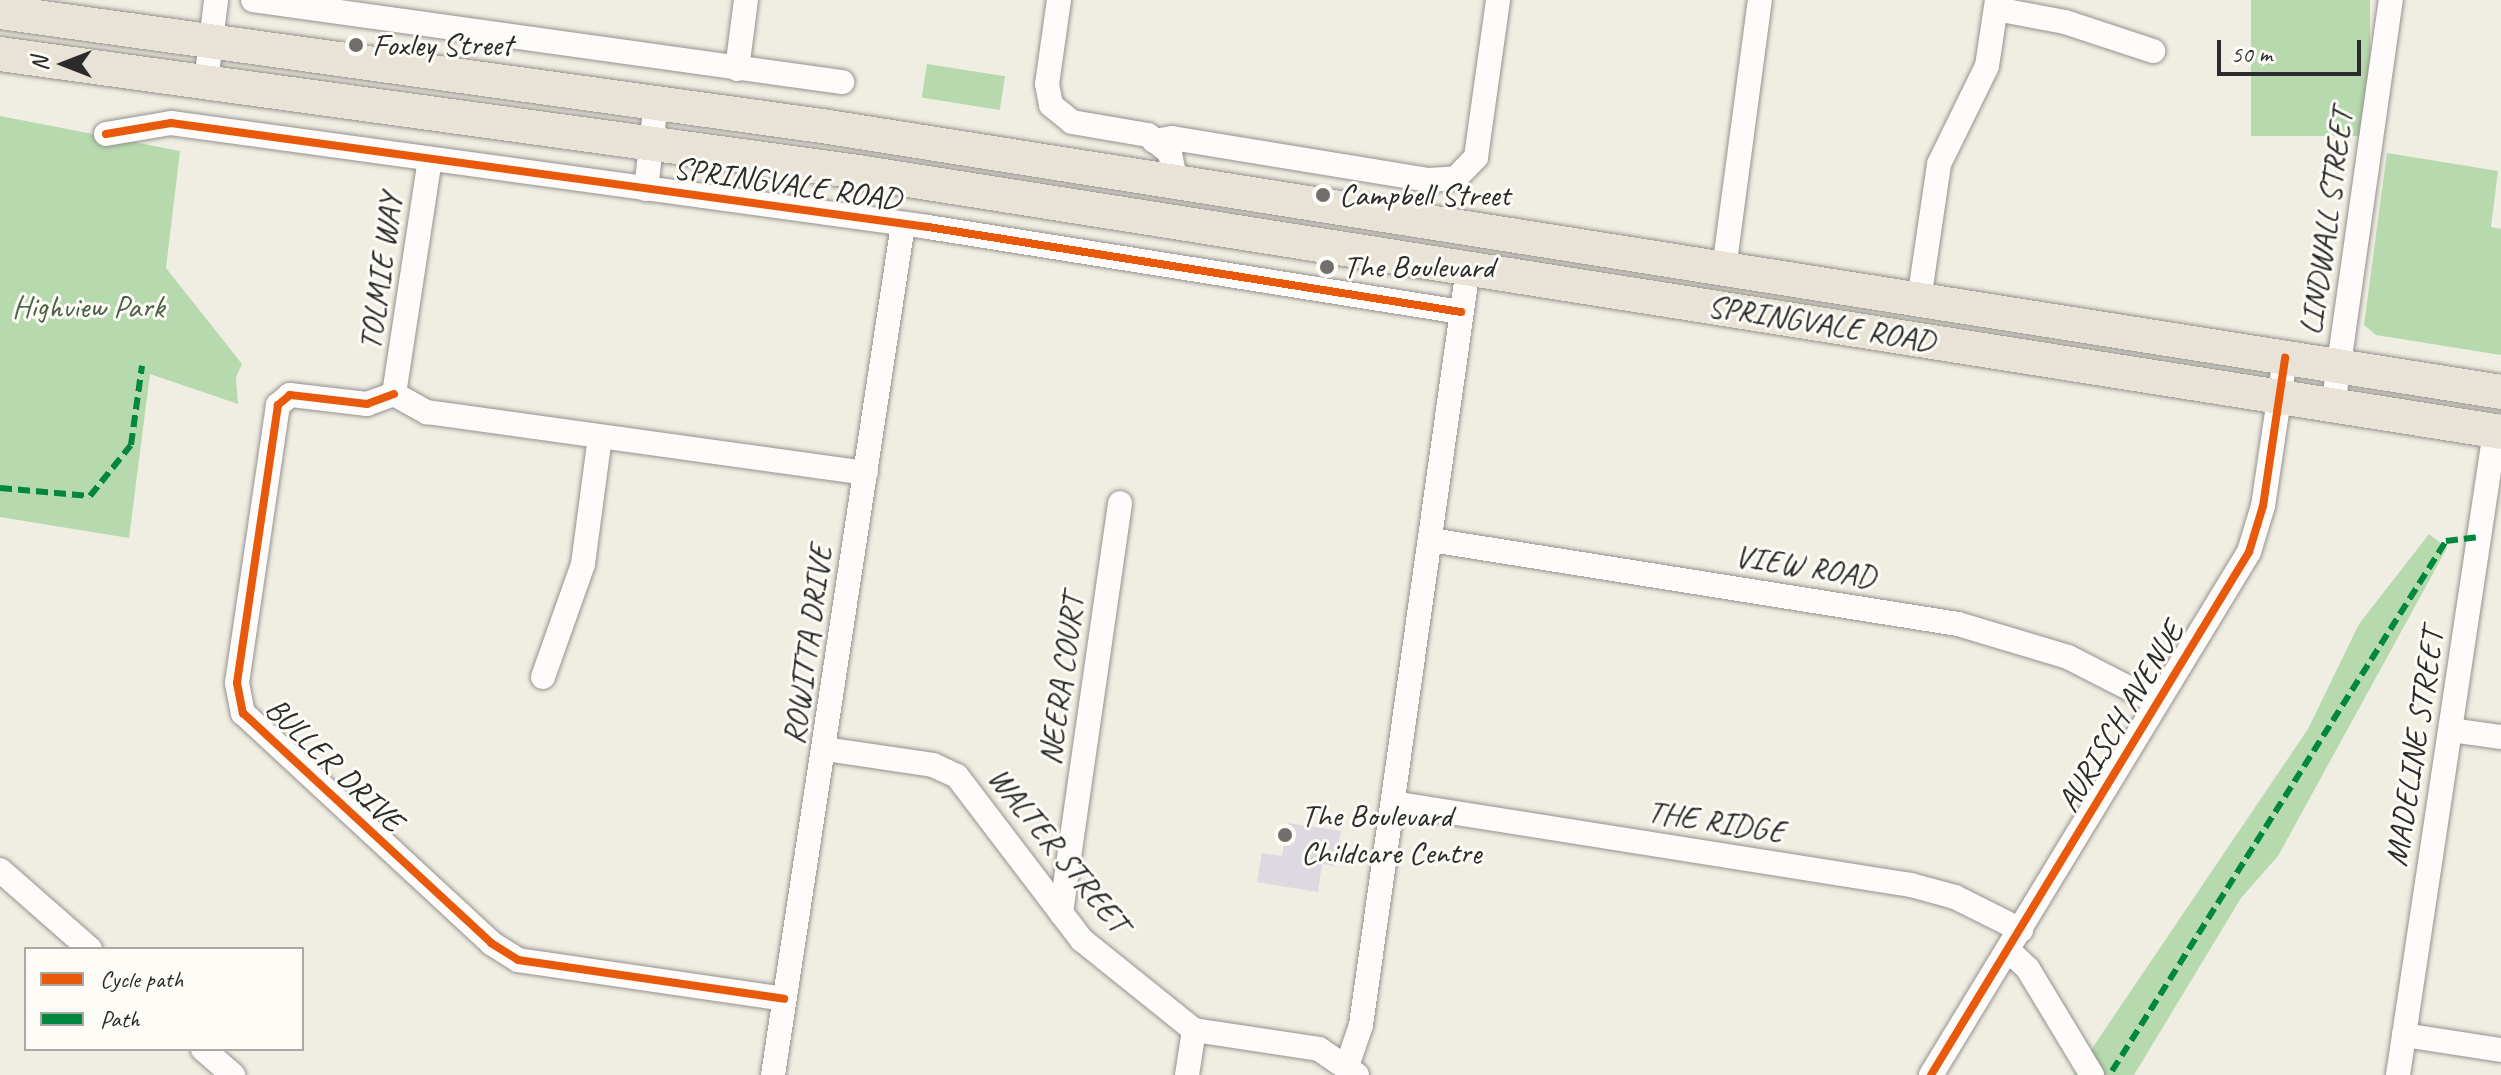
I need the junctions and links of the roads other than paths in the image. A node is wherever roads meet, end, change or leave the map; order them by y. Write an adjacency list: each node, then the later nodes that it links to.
1 (216, 0): 11 (street)
2 (253, 0): 9 (street)
3 (746, 0): 14 (street)
4 (1059, 0): 20 (street)
5 (1498, 0): 20 (street)
6 (1760, 0): 27 (street)
7 (2391, 0): 31 (street, LINDWALL STREET)
8 (1997, 4): 12 (street); 28 (street)
9 (362, 8): 14 (street)
10 (0, 12): 11 (highway, SPRINGVALE ROAD)
11 (210, 40): 15 (street); 17 (highway, SPRINGVALE ROAD)
12 (2153, 51)
13 (0, 54): 15 (highway, SPRINGVALE ROAD)
14 (737, 69): 16 (street)
15 (206, 82): 19 (highway, SPRINGVALE ROAD)
16 (842, 82)
17 (656, 102): 19 (street, SPRINGVALE ROAD); 22 (highway, SPRINGVALE ROAD)
18 (106, 134): 21 (street, SPRINGVALE ROAD)
19 (653, 143): 23 (street, SPRINGVALE ROAD); 24 (highway, SPRINGVALE ROAD)
20 (1156, 143): 22 (street)
21 (430, 159): 23 (street, SPRINGVALE ROAD); 33 (street, TOLMIE WAY)
22 (1162, 181): 24 (street); 27 (highway, SPRINGVALE ROAD)
23 (646, 189): 25 (street, SPRINGVALE ROAD)
24 (1141, 217): 26 (highway, SPRINGVALE ROAD)
25 (903, 224): 29 (street, SPRINGVALE ROAD); 38 (street, ROWITTA DRIVE)
26 (1468, 268): 29 (street); 34 (highway, SPRINGVALE ROAD)
27 (1724, 269): 28 (highway, SPRINGVALE ROAD)
28 (1919, 300): 30 (highway, SPRINGVALE ROAD)
29 (1461, 312): 40 (street)
30 (2285, 358): 31 (highway, SPRINGVALE ROAD); 34 (street, AURISCH AVENUE)
31 (2339, 366): 32 (highway, SPRINGVALE ROAD); 35 (street, LINDWALL STREET)
32 (2501, 392)
33 (394, 394): 37 (street); 51 (street, BULLER DRIVE)
34 (2280, 397): 35 (highway, SPRINGVALE ROAD); 42 (street, AURISCH AVENUE)
35 (2333, 406): 36 (highway, SPRINGVALE ROAD)
36 (2498, 432): 43 (street, MADELINE STREET)
37 (600, 437): 38 (street); 41 (street)
38 (866, 473): 45 (street, ROWITTA DRIVE)
39 (1120, 503): 48 (street, NEERA COURT)
40 (1431, 540): 42 (street, VIEW ROAD); 46 (street)
41 (543, 677)
42 (2156, 702): 49 (street, AURISCH AVENUE)
43 (2451, 730): 44 (street); 53 (street, MADELINE STREET)
44 (2501, 737)
45 (825, 749): 48 (street, WALTER STREET); 51 (street, ROWITTA DRIVE)
46 (1393, 803): 49 (street, THE RIDGE); 56 (street)
47 (0, 870): 50 (street)
48 (1061, 913): 52 (street, WALTER STREET)
49 (2015, 940): 60 (street, AURISCH AVENUE); 61 (street, THE RIDGE)
50 (88, 947)
51 (784, 999): 58 (street, ROWITTA DRIVE)
52 (1194, 1030): 56 (street); 59 (street)
53 (2404, 1035): 54 (street); 62 (street, MADELINE STREET)
54 (2501, 1050)
55 (205, 1051): 57 (street)
56 (1352, 1071)
57 (233, 1075)
58 (773, 1075)
59 (1187, 1075)
60 (1931, 1075)
61 (2092, 1075)
62 (2398, 1075)

